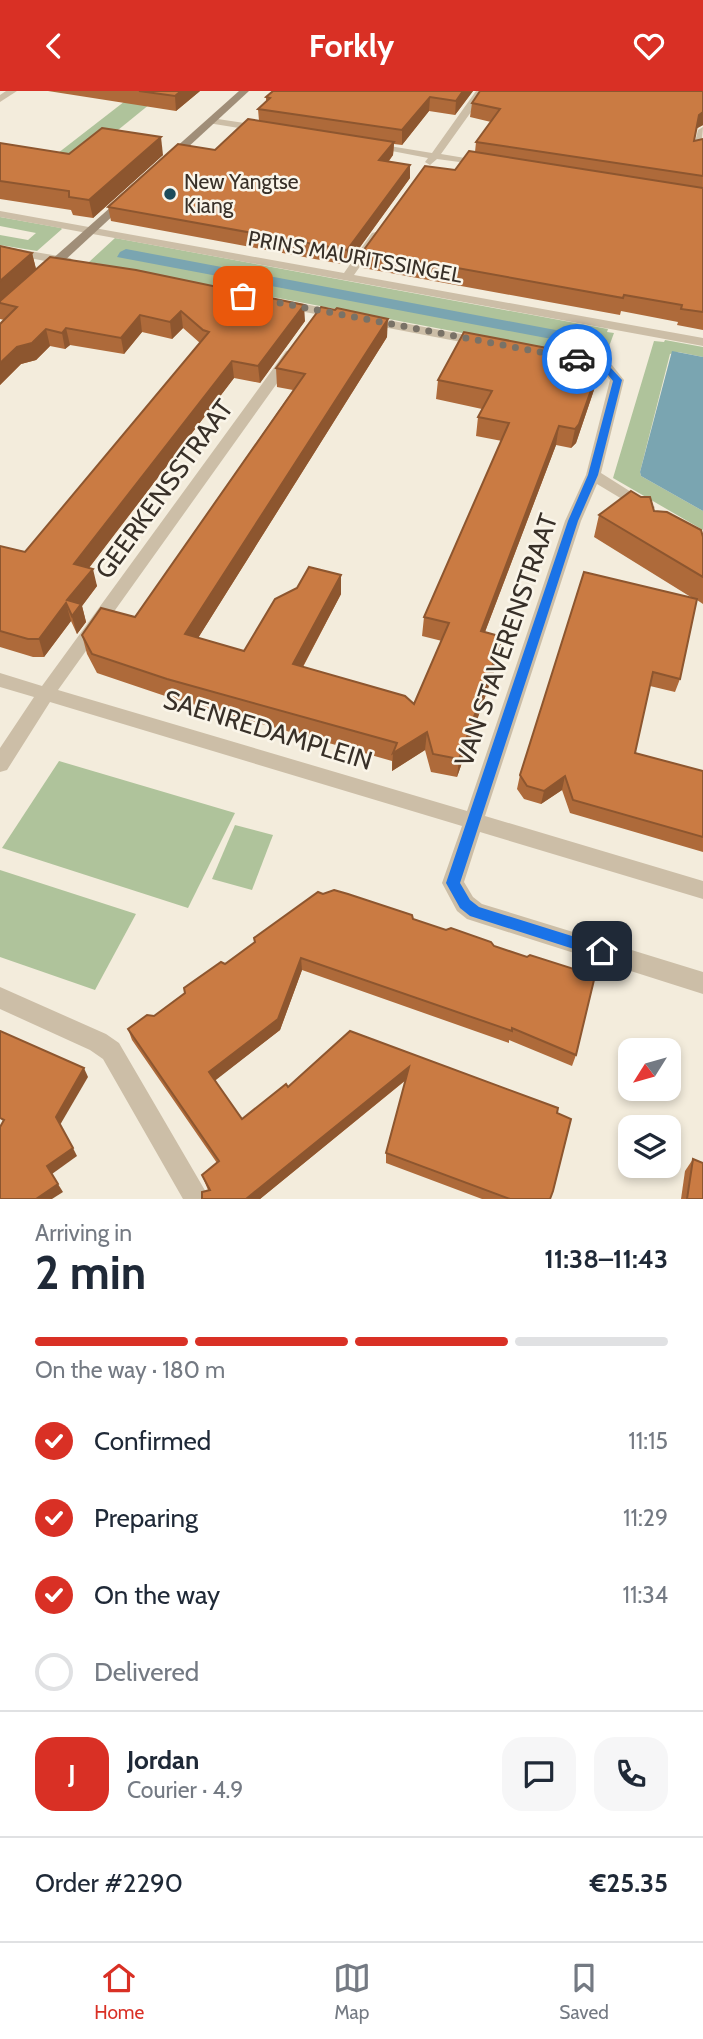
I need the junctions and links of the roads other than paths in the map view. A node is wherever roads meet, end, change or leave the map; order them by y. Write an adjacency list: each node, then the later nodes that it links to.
1 (12, 91): 4 (street)
2 (244, 91): 5 (street)
3 (481, 91): 10 (street)
4 (0, 99)
5 (211, 121): 7 (street); 11 (street)
6 (703, 130): 9 (street)
7 (280, 131)
8 (362, 144): 10 (street)
9 (696, 152)
10 (434, 156): 12 (street); 13 (street)
11 (163, 165)
12 (497, 166)
13 (421, 174)
14 (134, 191): 17 (street)
15 (0, 214): 17 (street, PRINS MAURITSSINGEL)
16 (383, 226): 22 (street)
17 (92, 231): 19 (street); 22 (street, PRINS MAURITSSINGEL)
18 (0, 249): 19 (street)
19 (59, 260): 20 (street); 21 (street)
20 (85, 265)
21 (39, 277)
22 (346, 277): 24 (street, PRINS MAURITSSINGEL)
23 (269, 301): 26 (street)
24 (703, 342)
25 (298, 344): 31 (street, GEERKENSSTRAAT)
26 (497, 344)
27 (564, 357): 28 (street)
28 (593, 475): 29 (street); 33 (street, VAN STAVERENSTRAAT)
29 (659, 513)
30 (0, 680): 31 (street, SAENREDAMPLEIN)
31 (46, 694): 32 (street, GEERKENSSTRAAT); 33 (street, SAENREDAMPLEIN)
32 (0, 764)
33 (473, 823): 34 (street, SAENREDAMPLEIN); 35 (street)
34 (703, 890)
35 (703, 983)
36 (0, 998): 37 (street)
37 (197, 1199)

